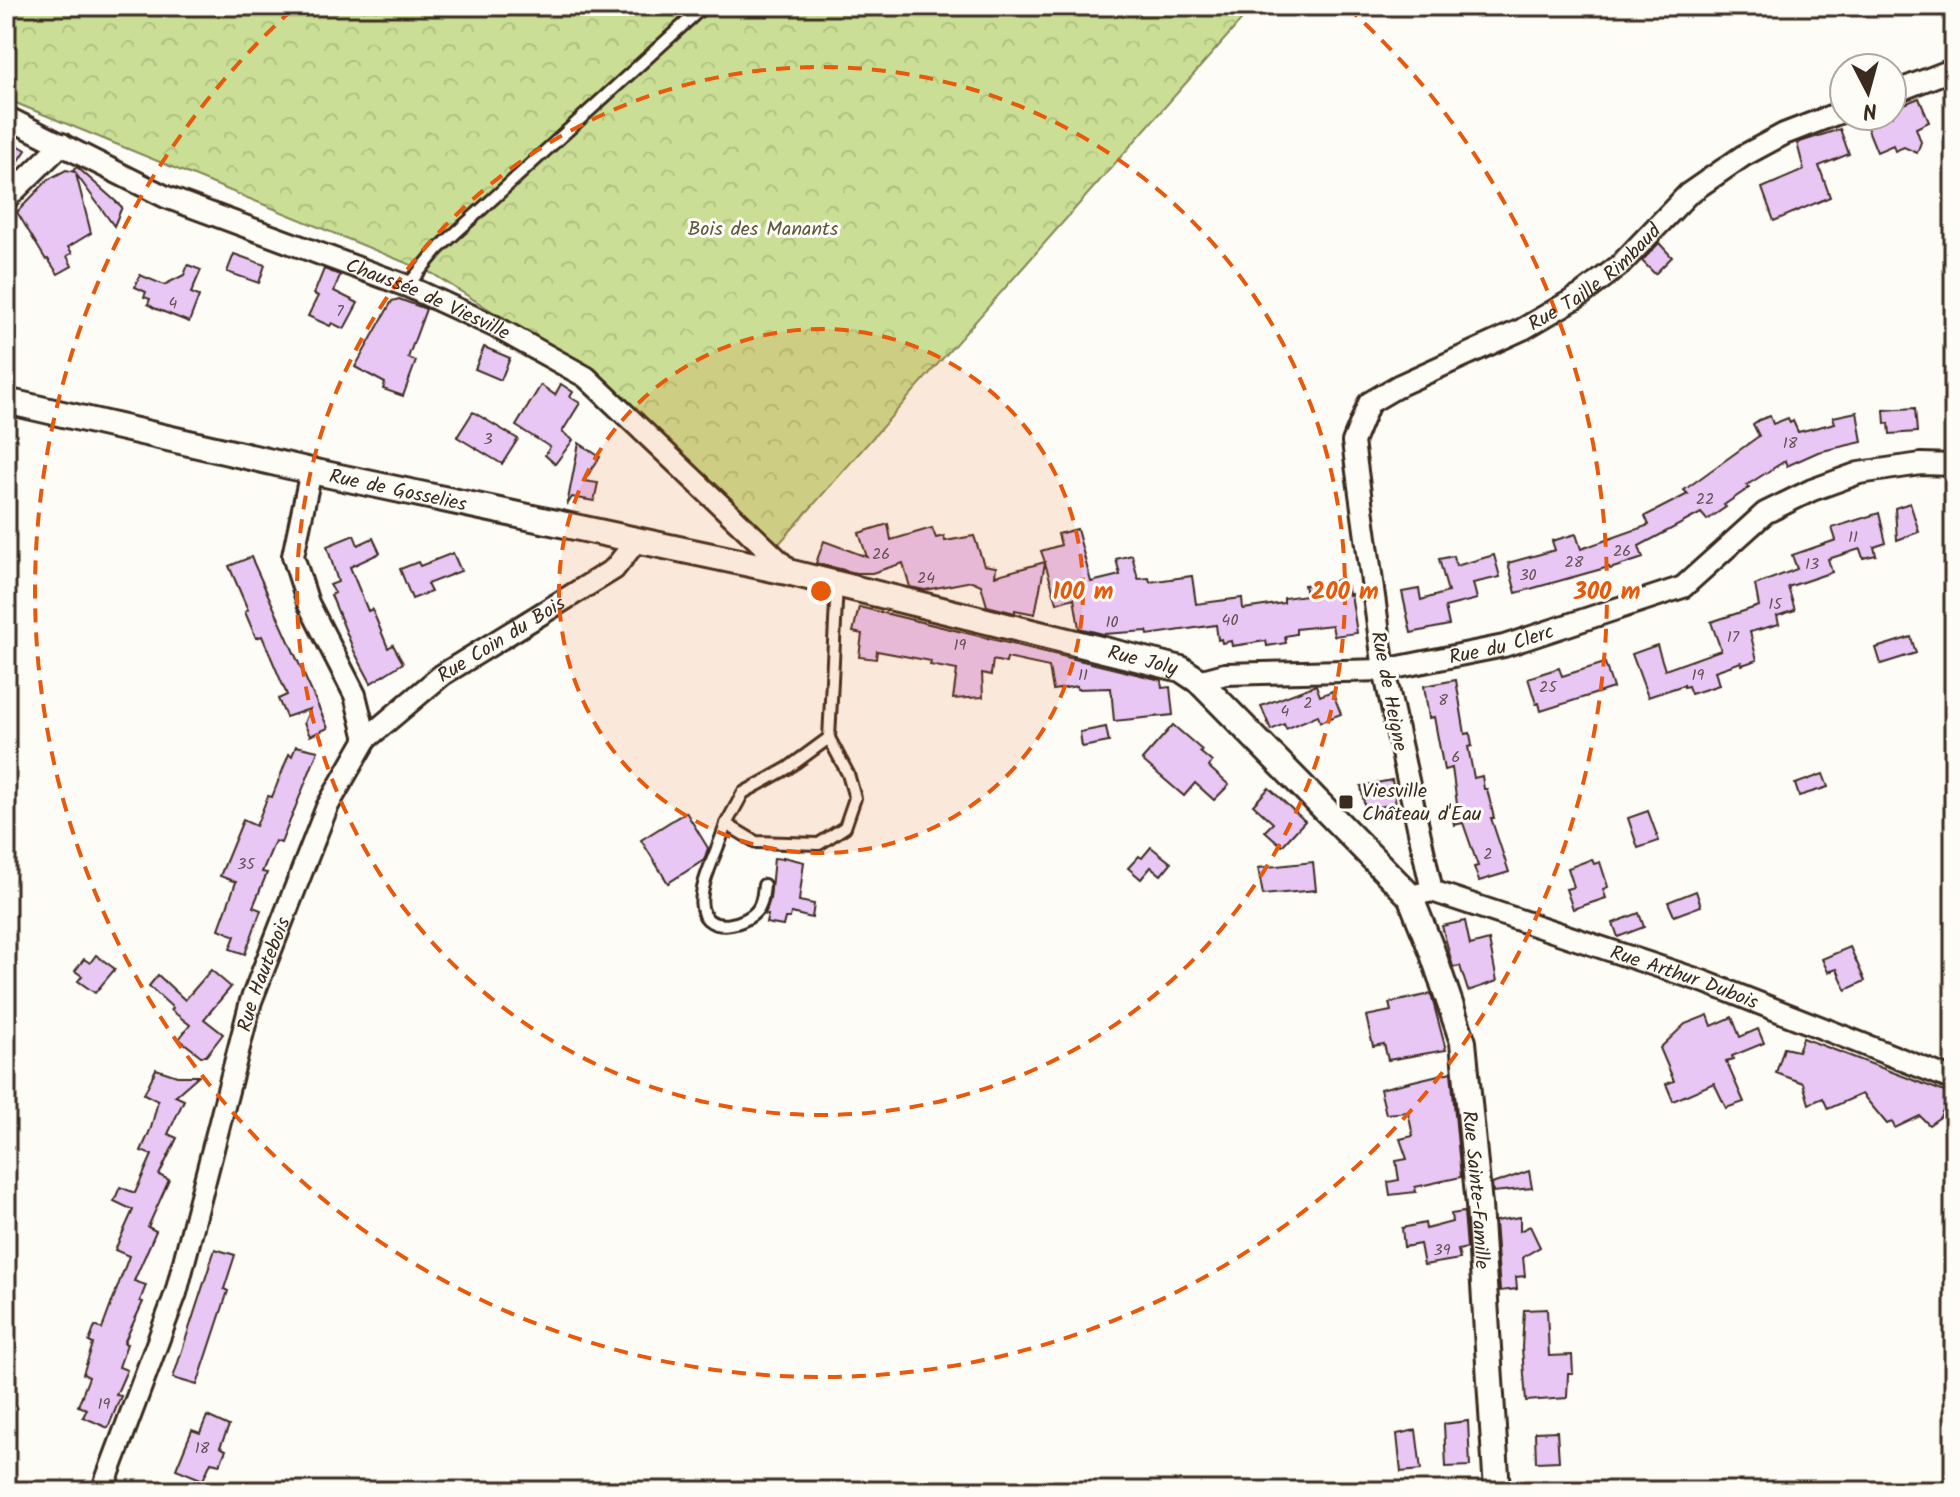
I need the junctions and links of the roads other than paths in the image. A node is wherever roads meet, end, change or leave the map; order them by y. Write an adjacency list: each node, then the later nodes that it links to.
1 (704, 6): 8 (lane)
2 (1954, 69): 3 (street)
3 (1908, 87)
4 (6, 117): 6 (street, Chaussée de Viesville)
5 (1828, 117): 10 (street, Rue Taille Rimbaud)
6 (62, 144): 7 (street); 8 (street, Chaussée de Viesville)
7 (6, 199)
8 (407, 286): 14 (street, Chaussée de Viesville)
9 (6, 401): 12 (street, Rue de Gosselies)
10 (1353, 442): 16 (street, Rue de Heigne)
11 (1954, 465): 16 (street, Rue du Clerc)
12 (311, 471): 13 (street, Rue de Gosselies); 19 (street)
13 (637, 540): 14 (street, Rue de Gosselies); 19 (street, Rue Coin du Bois)
14 (792, 573): 15 (street, Rue Joly)
15 (837, 584): 17 (street, Rue Joly); 18 (lane)
16 (1384, 670): 17 (street, Rue du Clerc); 22 (street, Rue de Heigne)
17 (1199, 681): 22 (street, Rue Joly)
18 (829, 738): 20 (lane); 20 (lane)
19 (366, 739): 24 (street, Rue Hautebois)
20 (726, 824): 21 (lane)
21 (764, 885)
22 (1421, 894): 23 (street, Rue Arthur Dubois); 25 (street, Rue Sainte-Famille)
23 (1954, 1080)
24 (102, 1491)
25 (1497, 1491)

